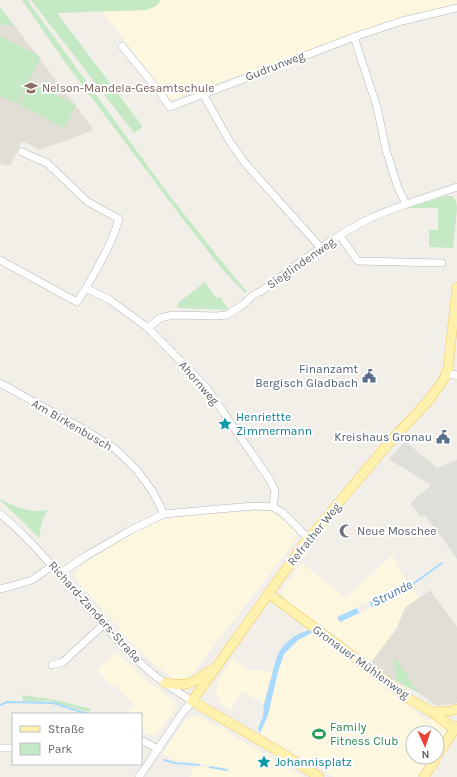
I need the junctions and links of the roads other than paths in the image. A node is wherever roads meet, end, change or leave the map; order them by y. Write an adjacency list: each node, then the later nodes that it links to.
1 (457, 8): 2 (street, Gudrunweg)
2 (354, 37): 4 (street, Gudrunweg); 7 (street)
3 (122, 46): 4 (street, Gudrunweg)
4 (203, 94): 9 (street)
5 (22, 152): 13 (street)
6 (457, 188): 7 (street, Sieglindenweg)
7 (406, 204): 8 (street, Sieglindenweg)
8 (340, 236): 9 (street, Sieglindenweg); 11 (street)
9 (321, 248): 14 (street, Sieglindenweg)
10 (0, 260): 13 (street)
11 (442, 263)
12 (457, 287): 15 (main road, Refrather Weg)
13 (86, 288): 14 (street, Ahornweg)
14 (148, 328): 18 (street, Ahornweg)
15 (446, 375): 16 (street); 21 (main road, Refrather Weg)
16 (457, 376)
17 (0, 383): 20 (street, Am Birkenbusch)
18 (273, 507): 20 (street); 21 (street)
19 (0, 514): 22 (street, Richard-Zanders-Straße)
20 (164, 514): 23 (street)
21 (308, 538): 25 (main road, Refrather Weg)
22 (52, 566): 23 (street, Richard-Zanders-Straße); 24 (street)
23 (59, 574): 26 (street, Richard-Zanders-Straße)
24 (0, 588)
25 (268, 593): 28 (main road, Refrather Weg); 32 (main road, Gronauer Mühlenweg)
26 (104, 624): 27 (street); 29 (street, Richard-Zanders-Straße)
27 (52, 665)
28 (214, 670): 29 (main road); 30 (main road, Refrather Weg)
29 (165, 684): 30 (street, Richard-Zanders-Straße)
30 (192, 701): 38 (street); 41 (main road, Richard-Zanders-Straße)
31 (457, 709): 32 (main road)
32 (432, 712): 33 (main road, Gronauer Mühlenweg)
33 (456, 728): 35 (main road)
34 (142, 741): 38 (street)
35 (445, 745)
36 (0, 748): 37 (street)
37 (12, 748)
38 (158, 749): 40 (street)
39 (432, 765): 42 (main road)
40 (139, 777)
41 (319, 777)
42 (424, 777)

